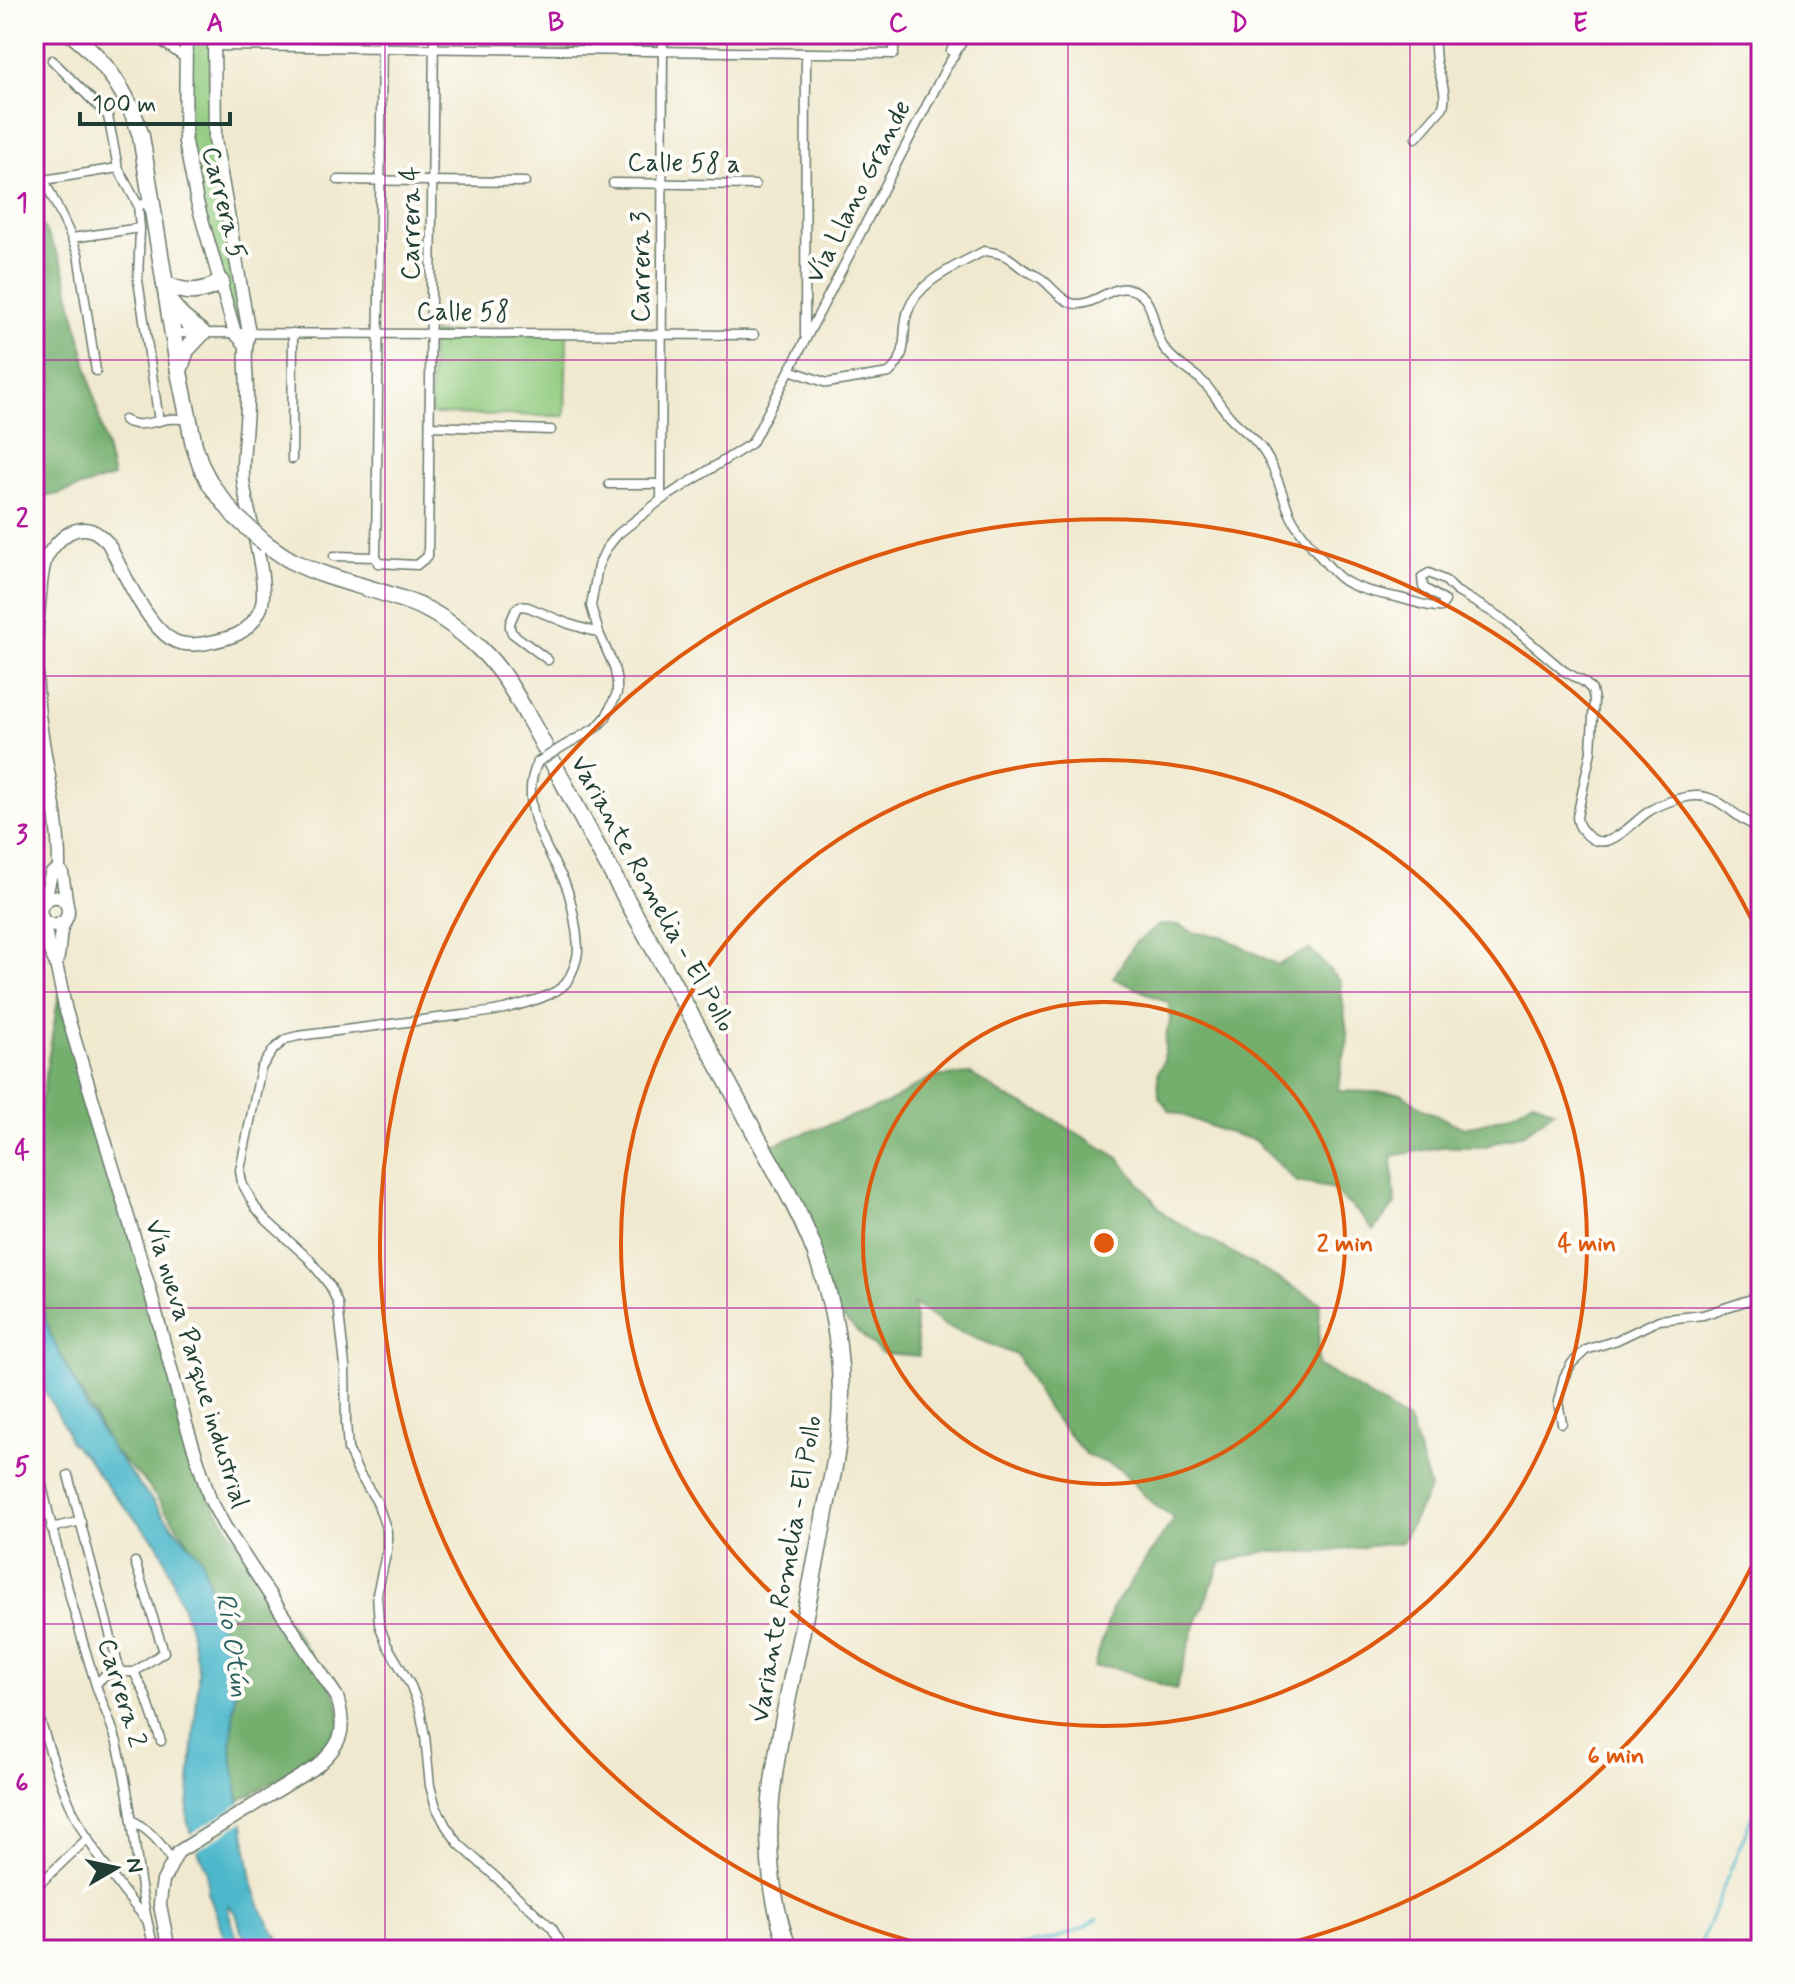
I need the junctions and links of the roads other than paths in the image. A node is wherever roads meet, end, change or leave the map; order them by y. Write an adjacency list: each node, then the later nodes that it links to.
1 (72, 34): 30 (highway, Variante Romelia - El Pollo)
2 (151, 34): 16 (street)
3 (186, 34): 16 (main road, Carrera 5)
4 (382, 34): 12 (street)
5 (434, 34): 13 (street, Carrera 4)
6 (663, 34): 14 (street, Carrera 3)
7 (894, 34): 15 (street)
8 (959, 34): 18 (street)
9 (967, 34): 18 (street, Vía Llano Grande)
10 (1434, 34): 19 (street)
11 (214, 40): 12 (street); 43 (main road, Carrera 5)
12 (382, 48): 13 (street); 24 (street)
13 (434, 48): 14 (street); 25 (street, Carrera 4)
14 (663, 51): 15 (street); 28 (street, Carrera 3)
15 (806, 53): 44 (street)
16 (186, 59): 33 (main road, Carrera 5)
17 (52, 60): 21 (street)
18 (946, 68): 44 (street, Vía Llano Grande)
19 (1416, 138)
20 (34, 155): 22 (street)
21 (118, 168): 22 (street); 30 (street)
22 (44, 180): 32 (street)
23 (338, 180): 24 (street)
24 (380, 181): 25 (street); 35 (street)
25 (433, 181): 26 (street); 40 (street, Carrera 4)
26 (525, 182)
27 (613, 183): 28 (street, Calle 58 a)
28 (663, 184): 29 (street, Calle 58 a); 41 (street, Carrera 3)
29 (755, 185)
30 (145, 204): 31 (street); 34 (highway, Variante Romelia - El Pollo)
31 (140, 228): 32 (street); 50 (street)
32 (72, 238): 46 (street)
33 (221, 282): 34 (highway); 38 (main road, Carrera 5)
34 (166, 291): 36 (highway, Variante Romelia - El Pollo); 37 (highway)
35 (379, 332): 39 (street, Calle 58); 40 (street, Calle 58); 58 (street)
36 (172, 333): 37 (street); 47 (highway, Variante Romelia - El Pollo)
37 (202, 333): 38 (street); 47 (highway)
38 (235, 333): 43 (main road)
39 (293, 333): 43 (street, Calle 58); 53 (street)
40 (432, 333): 41 (street, Calle 58); 51 (street, Carrera 4)
41 (662, 334): 42 (street, Calle 58); 55 (street, Carrera 3)
42 (754, 335)
43 (247, 338): 62 (main road, Vía nueva Parque industrial)
44 (805, 339): 45 (street, Vía Llano Grande)
45 (790, 370): 56 (street, Vía Llano Grande); 61 (street)
46 (96, 371)
47 (179, 372): 49 (highway, Variante Romelia - El Pollo)
48 (124, 420): 50 (street)
49 (189, 420): 50 (street); 88 (highway, Variante Romelia - El Pollo, bridge)
50 (159, 421)
51 (430, 426): 52 (street); 58 (street, Carrera 4)
52 (551, 430)
53 (292, 459)
54 (609, 484): 55 (street)
55 (661, 484): 56 (street, Carrera 3)
56 (661, 500): 59 (street, Vía Llano Grande)
57 (334, 556): 58 (street)
58 (376, 557)
59 (599, 633): 60 (street); 87 (street, Vía Llano Grande, bridge)
60 (548, 660)
61 (1761, 828)
62 (59, 869): 63 (main road, Vía nueva Parque industrial); 64 (main road, Vía nueva Parque industrial)
63 (45, 900): 64 (main road); 66 (main road, Vía nueva Parque industrial)
64 (67, 905): 65 (main road, Vía nueva Parque industrial)
65 (65, 921): 66 (main road); 67 (main road, Vía nueva Parque industrial)
66 (44, 922): 67 (main road, Vía nueva Parque industrial)
67 (56, 964): 82 (main road, Vía nueva Parque industrial)
68 (1761, 1296): 69 (street)
69 (1562, 1423)
70 (34, 1450): 73 (street, Carrera 2)
71 (68, 1475): 72 (street)
72 (81, 1521): 73 (street); 75 (street)
73 (51, 1528): 77 (street, Carrera 2)
74 (135, 1562): 76 (street)
75 (120, 1672): 76 (street); 77 (street)
76 (134, 1672): 79 (street)
77 (96, 1684): 80 (street, Carrera 2)
78 (34, 1701): 81 (street)
79 (161, 1741)
80 (132, 1820): 82 (street); 84 (street, Carrera 2)
81 (88, 1838): 83 (street); 84 (street)
82 (175, 1857): 86 (main road)
83 (34, 1889)
84 (146, 1919): 85 (street, Carrera 2)
85 (155, 1950)
86 (169, 1950)
87 (562, 1950)
88 (789, 1950)

